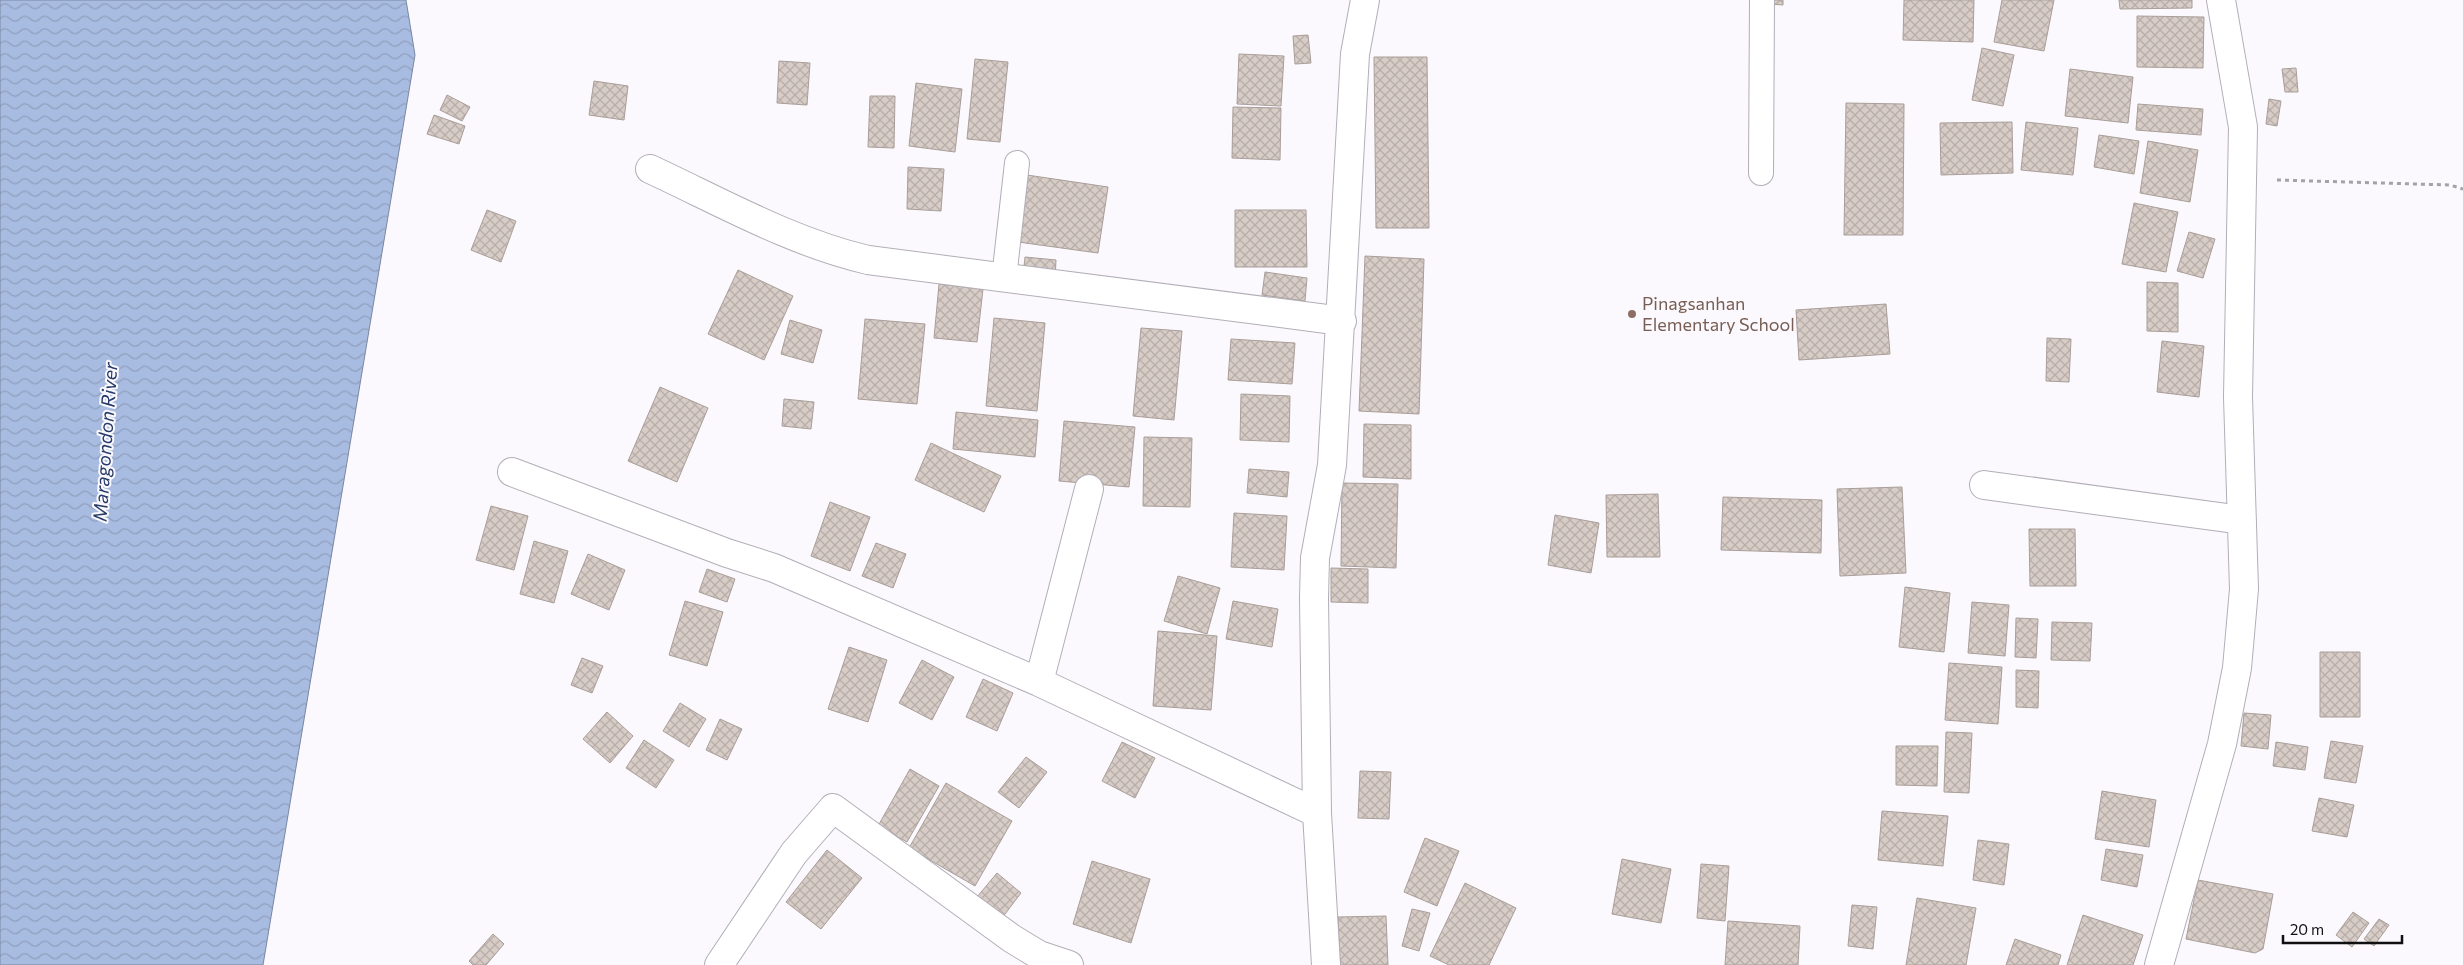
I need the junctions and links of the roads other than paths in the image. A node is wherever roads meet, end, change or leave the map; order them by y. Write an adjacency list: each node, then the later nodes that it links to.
1 (1365, 0): 8 (street)
2 (1762, 0): 6 (lane)
3 (2221, 0): 12 (street)
4 (1018, 163): 7 (lane)
5 (650, 169): 7 (street)
6 (1761, 173)
7 (1004, 278): 8 (street)
8 (1342, 321): 14 (street)
9 (512, 472): 13 (street)
10 (1984, 485): 12 (street)
11 (1089, 489): 13 (street)
12 (2242, 520): 18 (street)
13 (1039, 682): 14 (street)
14 (1318, 813): 17 (street)
15 (719, 965): 16 (street)
16 (1069, 965)
17 (1326, 965)
18 (2159, 965)

